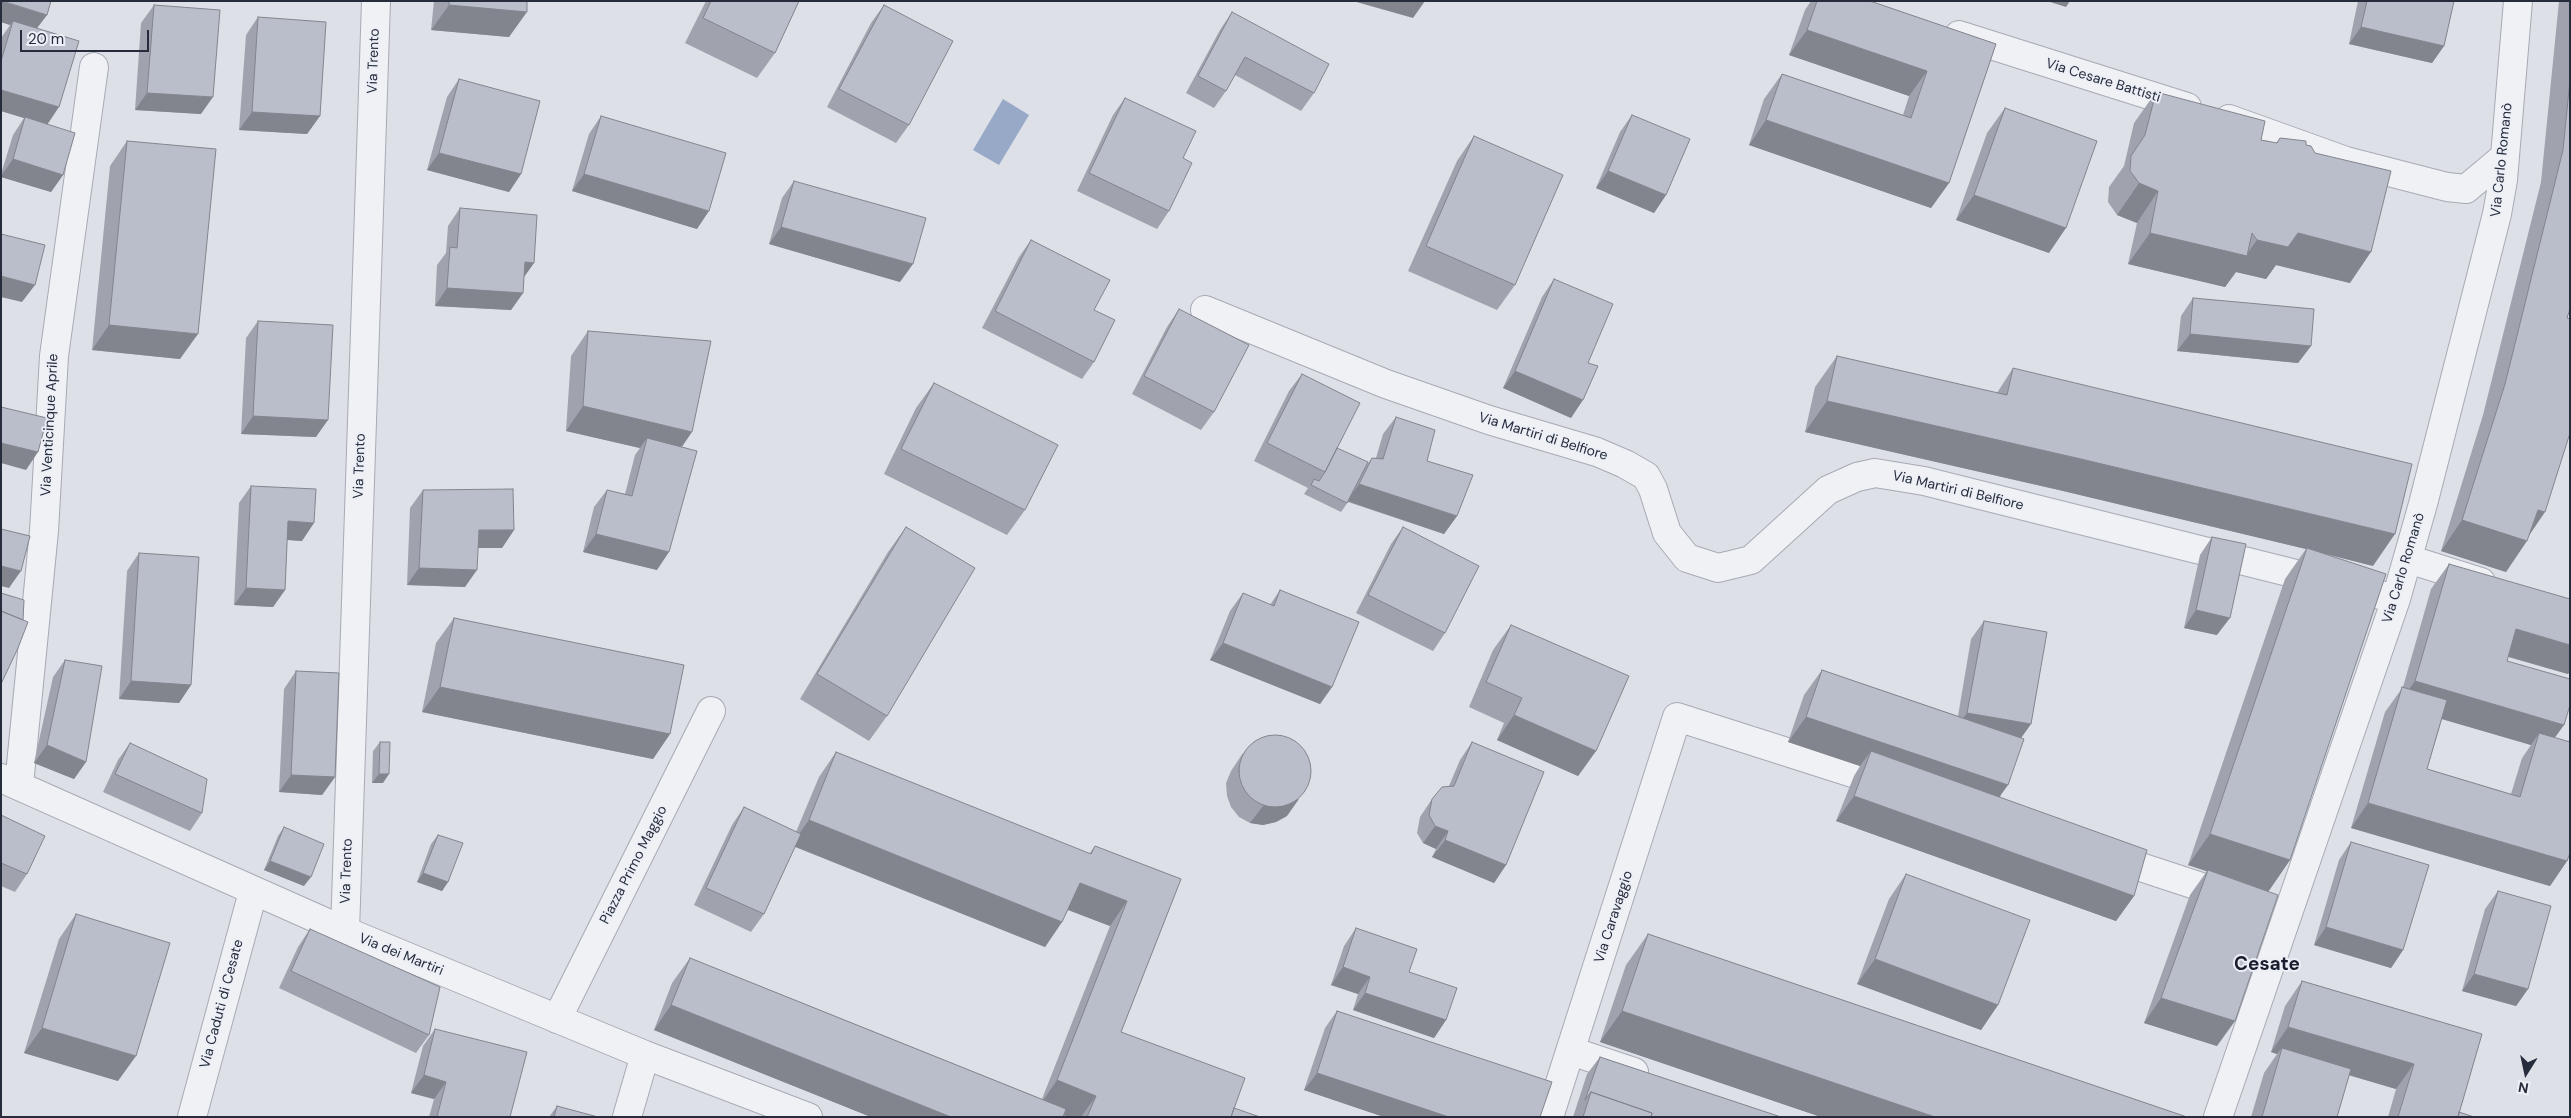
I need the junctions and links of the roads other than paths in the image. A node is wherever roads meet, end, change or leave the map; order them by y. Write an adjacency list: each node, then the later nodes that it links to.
1 (376, 1): 20 (street, Via Trento)
2 (2518, 1): 5 (street, Via Carlo Romanò)
3 (1940, 28): 6 (street, Via Cesare Battisti)
4 (94, 67): 15 (street, Via Venticinque Aprile)
5 (2503, 158): 6 (street); 7 (street, Via Carlo Romanò)
6 (2466, 189): 7 (street)
7 (2490, 240): 10 (street, Via Carlo Romanò)
8 (1204, 310): 13 (street, Via Martiri di Belfiore)
9 (2398, 482): 10 (street)
10 (2427, 490): 11 (street, Via Carlo Romanò)
11 (2408, 559): 12 (street); 13 (street, Via Carlo Romanò)
12 (2503, 589)
13 (2396, 598): 19 (street, Via Carlo Romanò)
14 (711, 711): 21 (street, Piazza Primo Maggio)
15 (10, 782): 18 (street, Via dei Martiri)
16 (1913, 793): 22 (street, Via Caravaggio)
17 (2082, 848): 19 (street)
18 (252, 892): 20 (street, Via dei Martiri); 25 (street, Via Caduti di Cesate)
19 (2289, 915): 29 (street, Via Carlo Romanò)
20 (345, 931): 21 (street, Via dei Martiri)
21 (557, 1019): 23 (street, Via dei Martiri)
22 (1571, 1051): 24 (street); 28 (street, Via Caravaggio)
23 (645, 1054): 26 (street); 27 (street, Via dei Martiri)
24 (1655, 1079)
25 (192, 1117)
26 (627, 1117)
27 (808, 1117)
28 (1549, 1117)
29 (2218, 1117)

